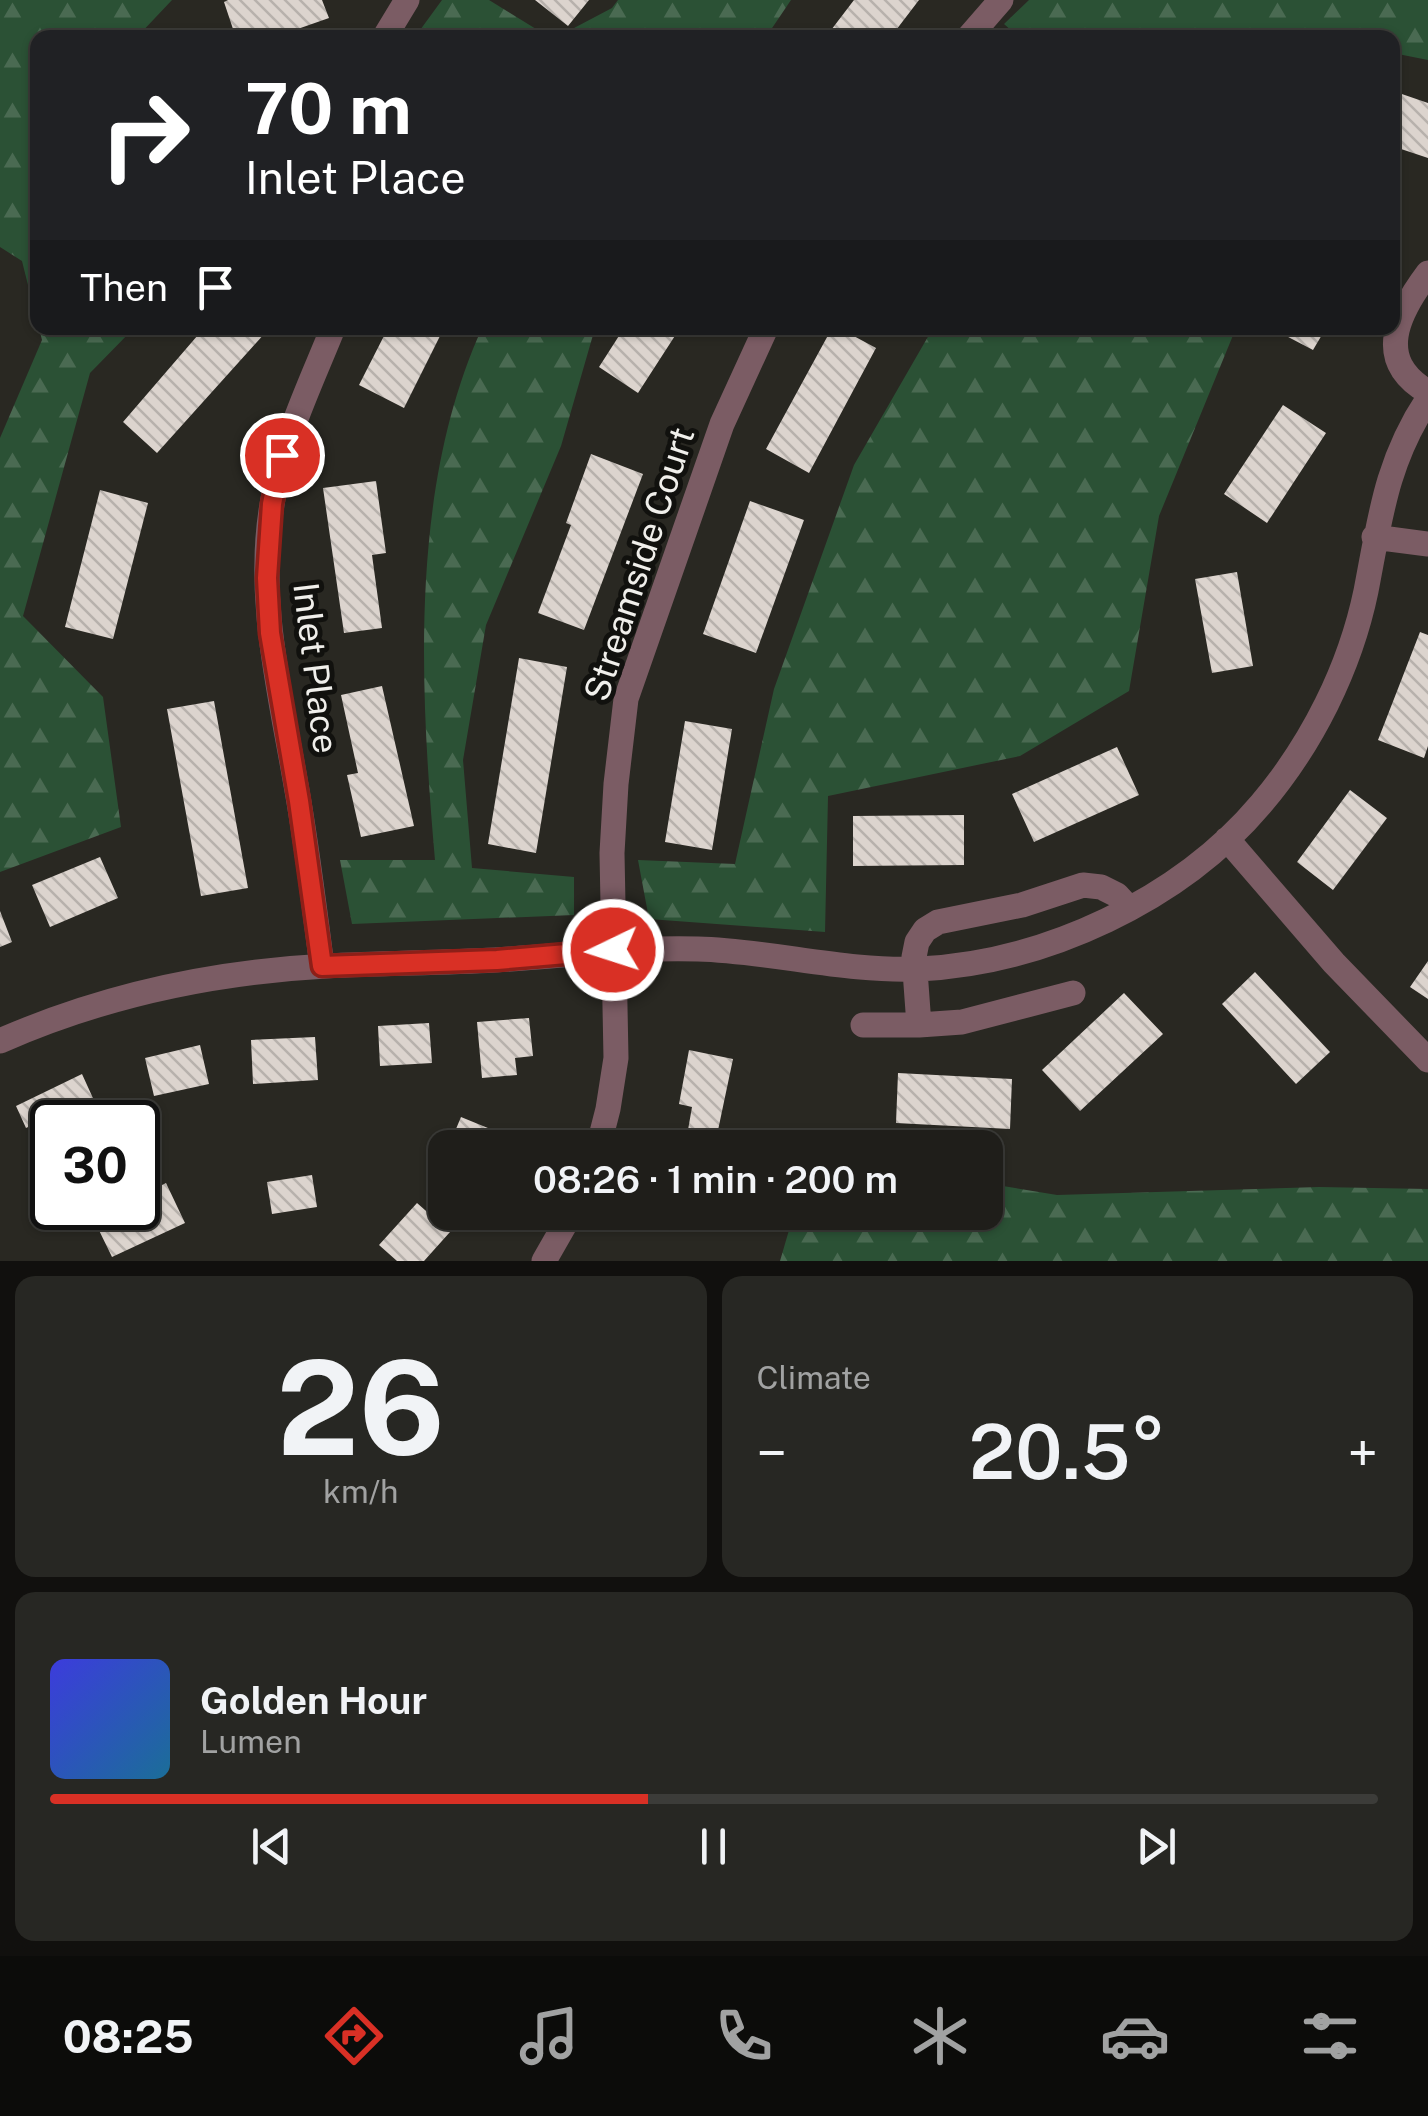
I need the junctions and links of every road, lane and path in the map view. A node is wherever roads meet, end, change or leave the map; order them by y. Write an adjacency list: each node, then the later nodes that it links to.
1 (407, 0): 3 (street)
2 (1001, 0): 4 (street)
3 (389, 30)
4 (975, 30)
5 (1428, 273): 6 (street)
6 (1400, 320)
7 (329, 335): 16 (street, Inlet Place)
8 (763, 335): 15 (street, Streamside Court)
9 (1395, 335): 10 (street)
10 (1428, 395): 11 (street)
11 (1374, 537): 12 (street); 13 (street)
12 (1428, 544)
13 (1227, 840): 14 (street); 22 (street)
14 (1129, 908): 17 (street); 17 (street)
15 (613, 950): 16 (street); 17 (street); 23 (street, Streamside Court)
16 (322, 966): 21 (street)
17 (917, 969): 20 (street)
18 (1073, 994): 20 (street)
19 (863, 1025): 20 (street)
20 (919, 1025)
21 (0, 1041)
22 (1428, 1060)
23 (603, 1130)
24 (562, 1230): 25 (street)
25 (544, 1261)

